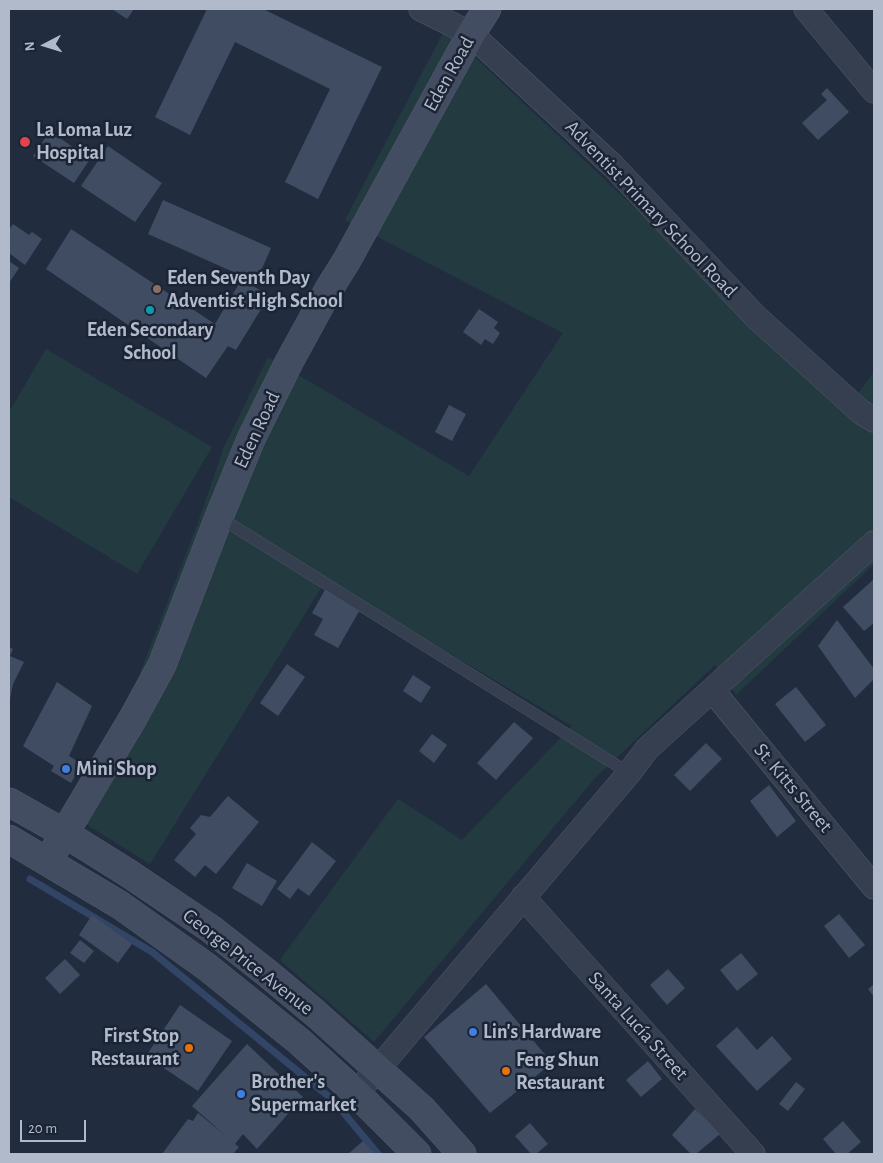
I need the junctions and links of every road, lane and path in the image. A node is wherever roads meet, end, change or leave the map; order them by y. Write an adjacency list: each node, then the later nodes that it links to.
1 (421, 9): 4 (street, Adventist Primary School Road)
2 (487, 9): 4 (main road, Eden Road)
3 (806, 9): 5 (street)
4 (471, 34): 6 (street, Adventist Primary School Road); 7 (main road, Eden Road)
5 (874, 91)
6 (874, 420)
7 (219, 517): 10 (lane); 12 (main road, Eden Road)
8 (874, 543): 9 (street)
9 (712, 690): 10 (street); 15 (street, St. Kitts Street)
10 (629, 773): 16 (street)
11 (9, 802): 12 (main road, George Price Avenue)
12 (64, 832): 14 (main road, Eden Road); 17 (main road, George Price Avenue)
13 (9, 839): 14 (main road, George Price Avenue)
14 (48, 861): 18 (main road, George Price Avenue)
15 (874, 887)
16 (523, 897): 17 (street); 21 (street, Santa Lucía Street)
17 (377, 1070): 18 (street); 20 (main road, George Price Avenue)
18 (356, 1093): 19 (main road, George Price Avenue)
19 (416, 1154)
20 (462, 1154)
21 (753, 1154)

